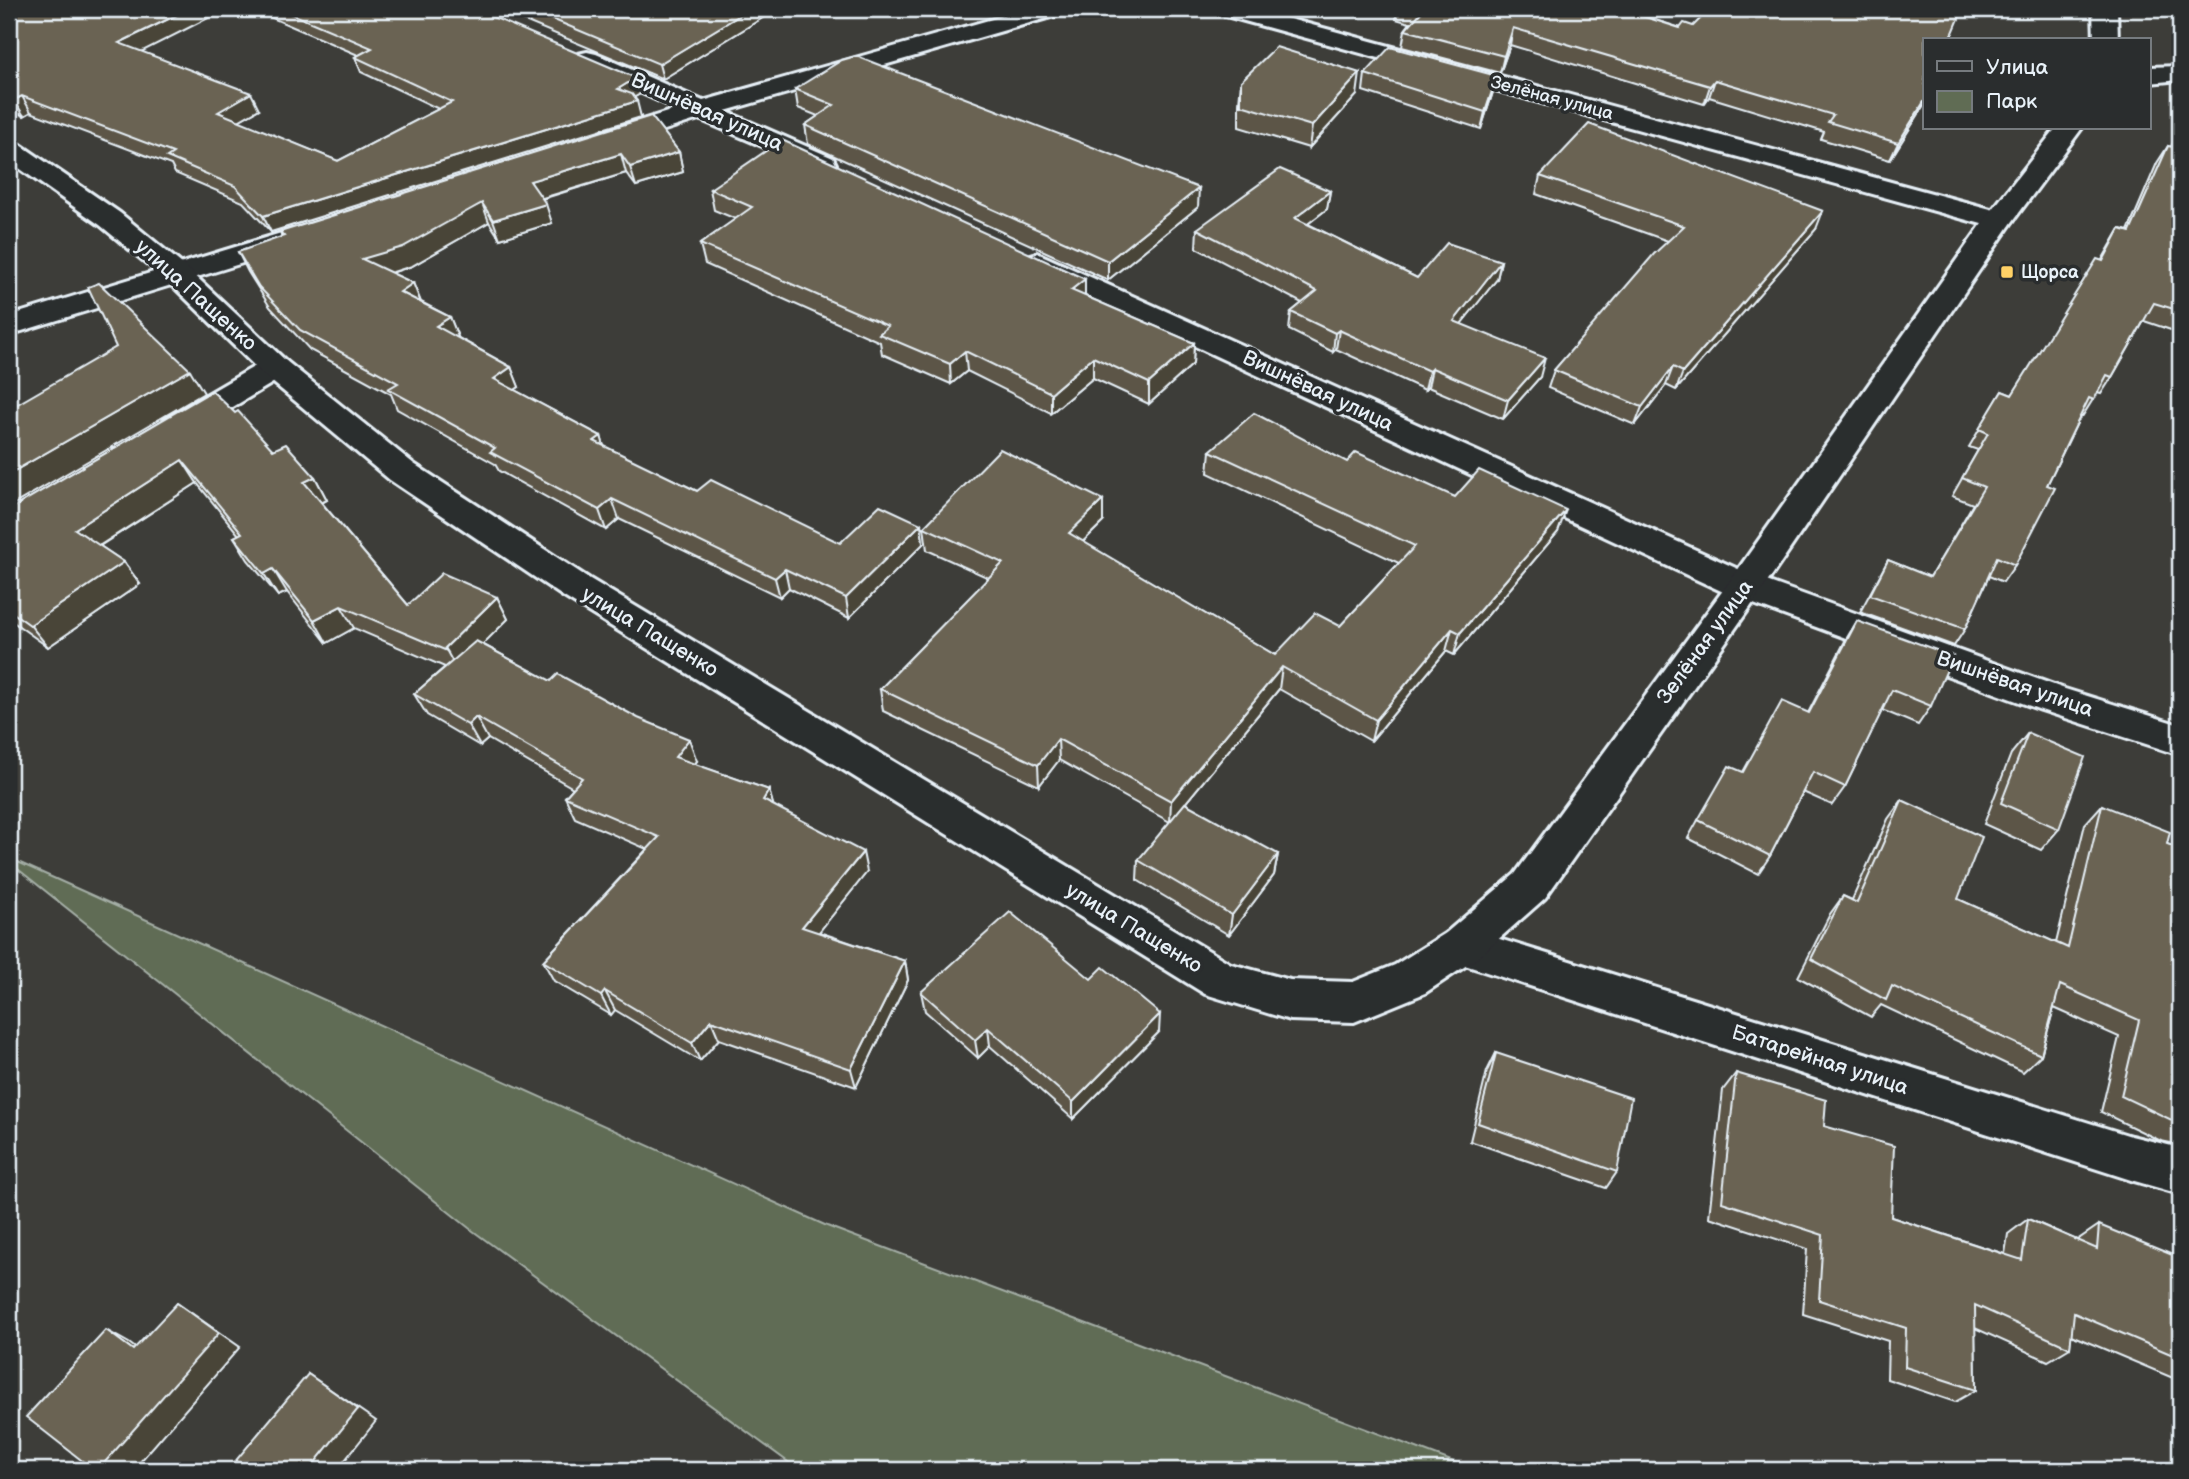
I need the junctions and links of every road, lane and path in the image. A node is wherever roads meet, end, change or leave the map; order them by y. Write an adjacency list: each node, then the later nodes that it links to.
1 (1053, 9): 8 (street)
2 (1227, 9): 13 (street, Зелёная улица)
3 (2105, 9): 4 (street)
4 (2106, 38)
5 (556, 46): 8 (street, Вишнёвая улица)
6 (2180, 73): 7 (street)
7 (2150, 75)
8 (703, 109): 10 (street); 12 (street, Вишнёвая улица)
9 (2067, 130): 13 (street, Зелёная улица)
10 (585, 146)
11 (9, 149): 16 (street, улица Пащенко)
12 (843, 173)
13 (1999, 220): 20 (street, Зелёная улица)
14 (309, 234): 16 (street)
15 (1008, 249): 20 (street, Вишнёвая улица)
16 (178, 275): 17 (street); 18 (street, улица Пащенко)
17 (9, 326)
18 (275, 368): 19 (street); 23 (street, улица Пащенко)
19 (149, 443)
20 (1745, 587): 21 (street, Вишнёвая улица); 22 (street, Зелёная улица)
21 (2180, 740)
22 (1461, 947): 23 (street, Зелёная улица); 24 (street, Батарейная улица)
23 (1354, 1002)
24 (2180, 1171)

